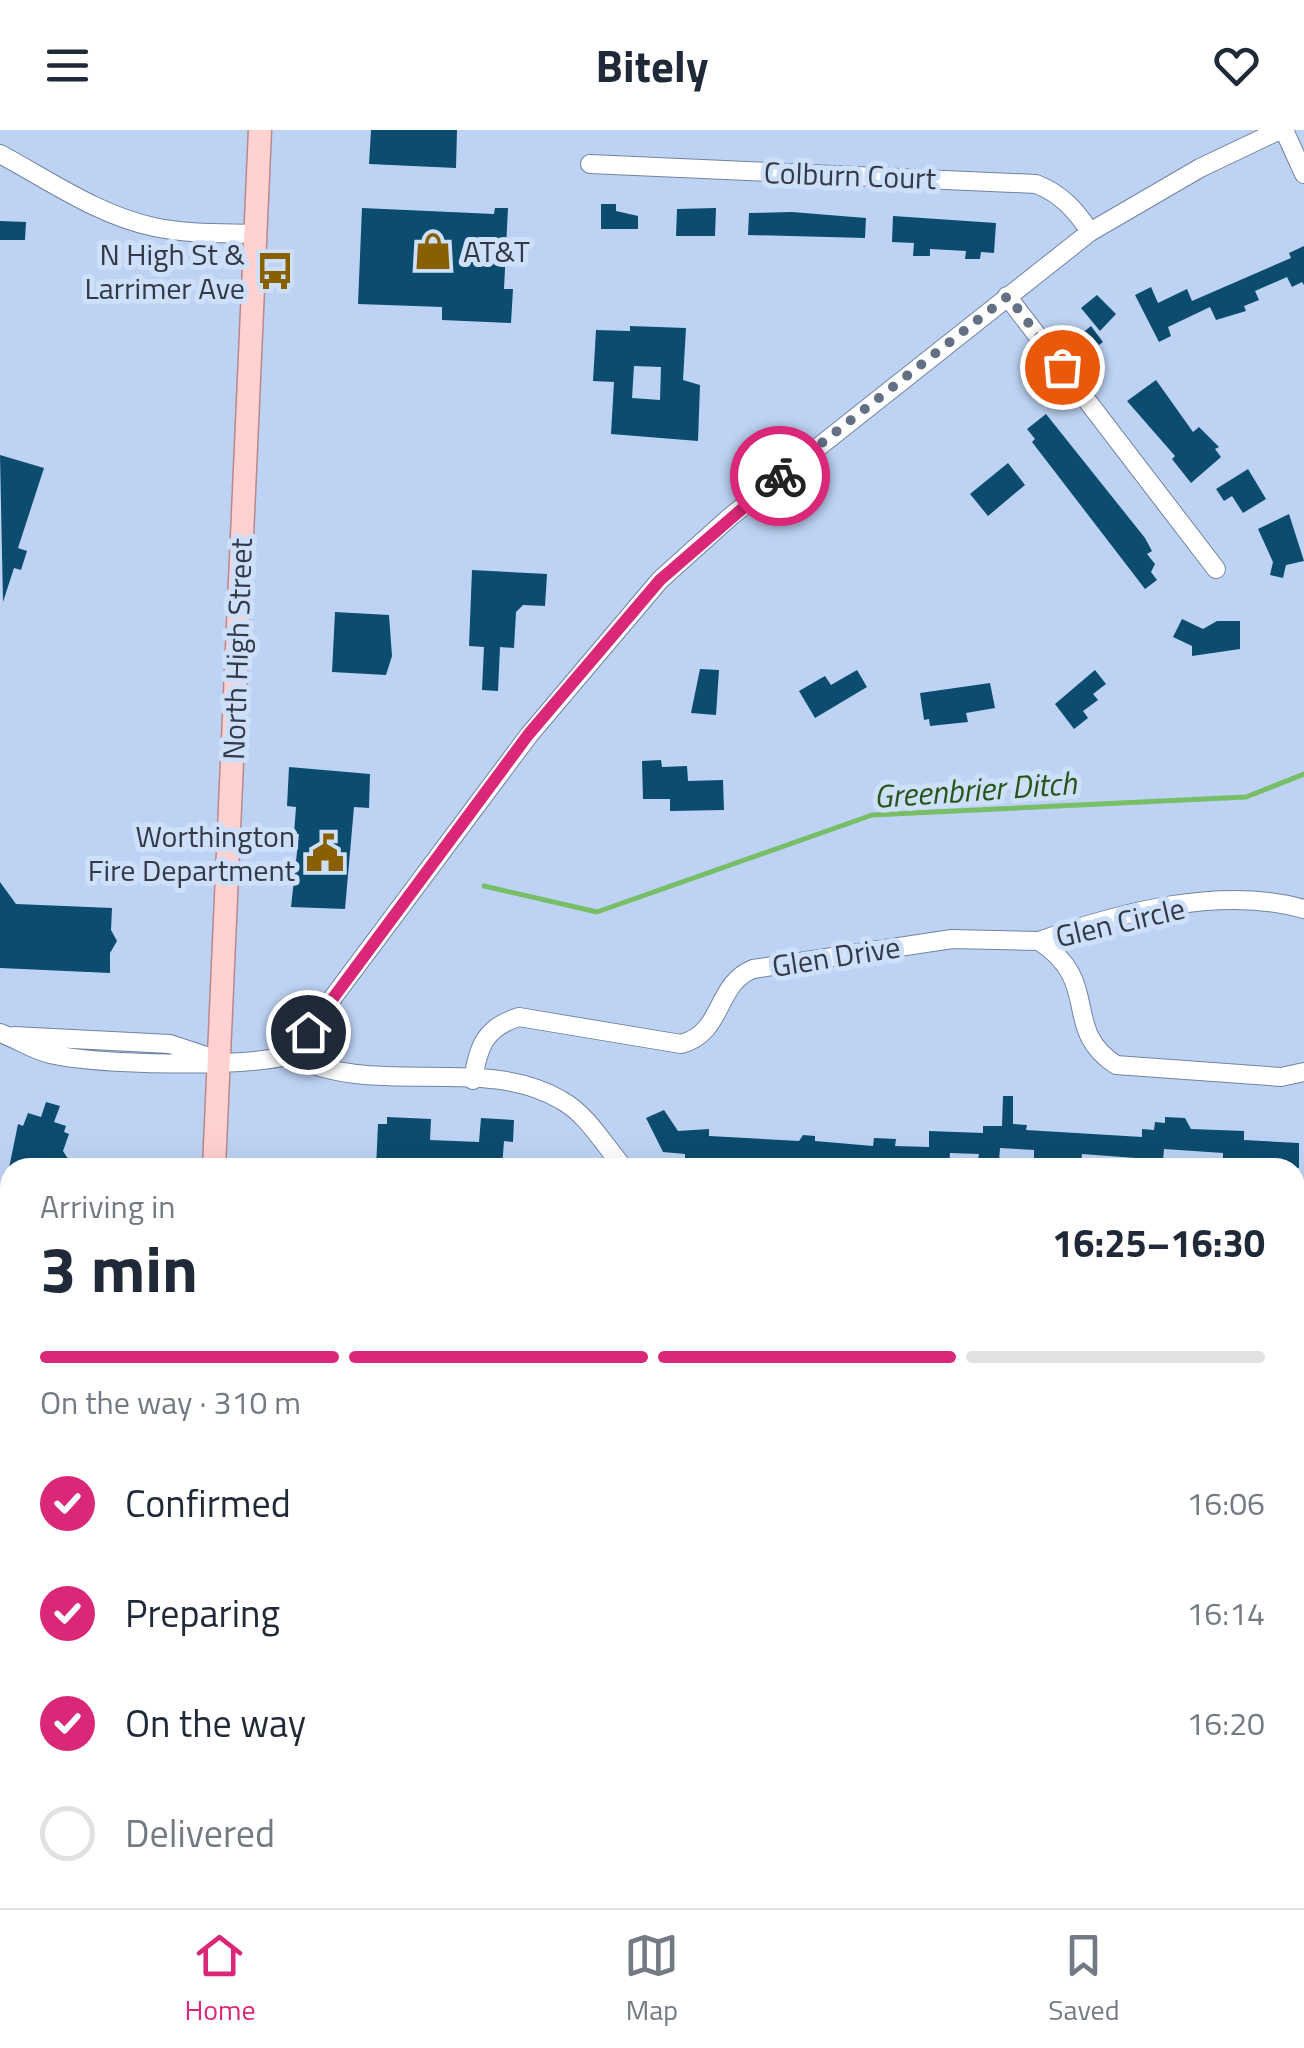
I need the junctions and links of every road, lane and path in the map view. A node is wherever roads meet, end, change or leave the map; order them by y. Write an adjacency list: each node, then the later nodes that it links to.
1 (260, 130): 7 (main road, North High Street)
2 (1282, 130): 5 (street); 6 (street)
3 (0, 154): 7 (street)
4 (590, 164): 6 (street, Colburn Court)
5 (1304, 174)
6 (1090, 232): 8 (street)
7 (254, 234): 14 (main road, North High Street)
8 (1008, 296): 9 (street); 13 (street)
9 (1216, 569)
10 (1304, 908): 11 (street, Glen Circle)
11 (1038, 941): 15 (street, Glen Circle); 16 (street, Glen Drive)
12 (4, 1035): 14 (street)
13 (290, 1056): 14 (street); 16 (street)
14 (220, 1060): 17 (main road, North High Street)
15 (1304, 1072)
16 (473, 1080): 18 (street)
17 (215, 1158)
18 (615, 1158)

